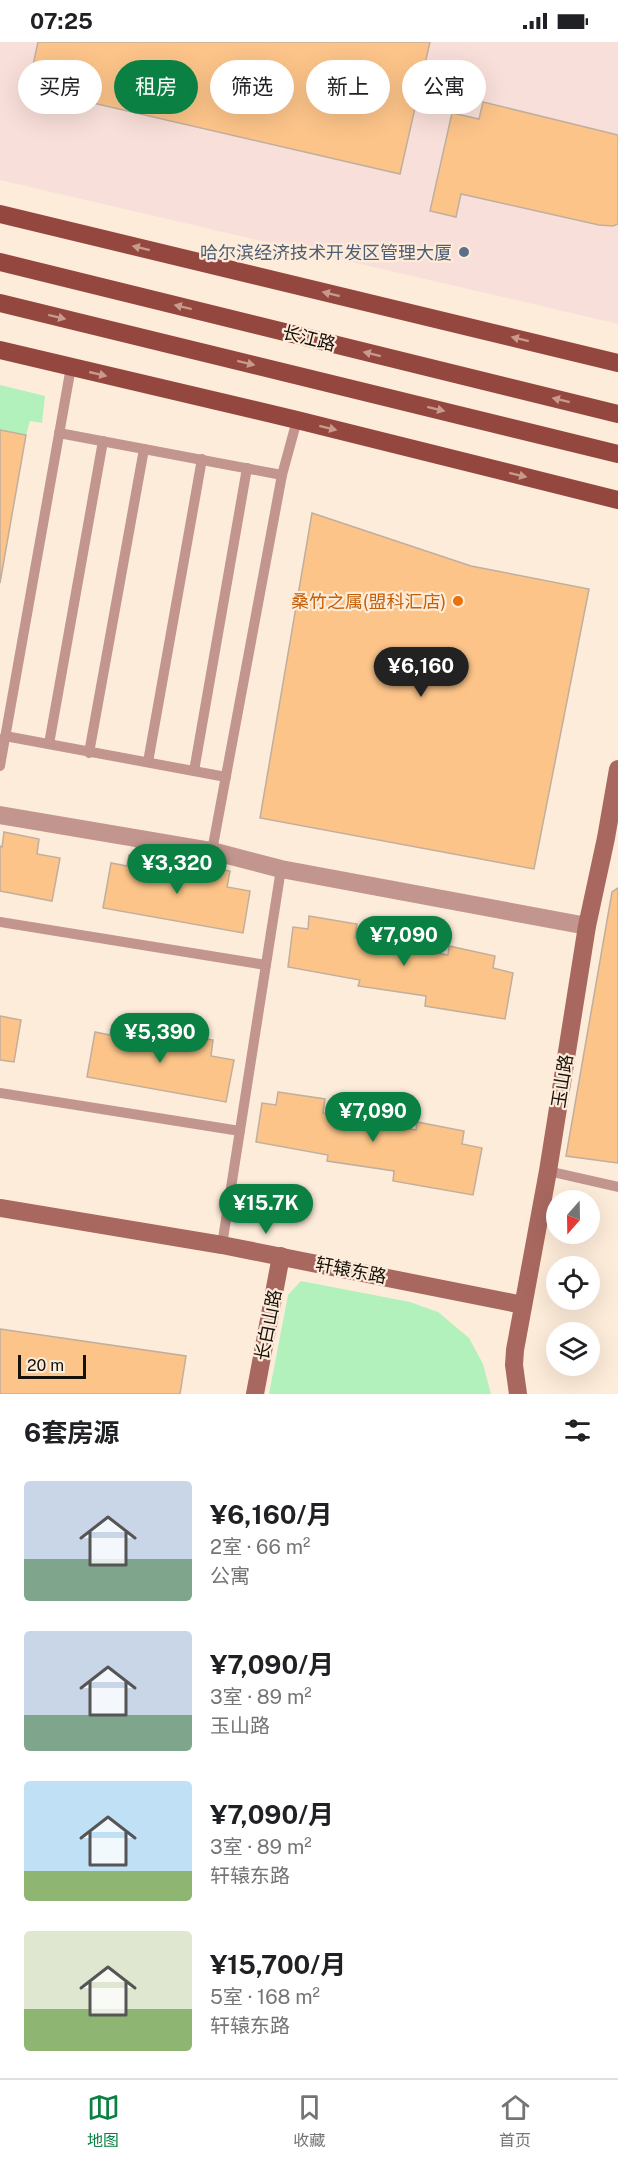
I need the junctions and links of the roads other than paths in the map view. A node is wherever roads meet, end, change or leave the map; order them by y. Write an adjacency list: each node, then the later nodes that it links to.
1 (0, 214): 5 (main road, one-way to 1)
2 (0, 262): 7 (main road, 长江路, one-way to 2)
3 (0, 303): 12 (main road, one-way to 12)
4 (0, 350): 6 (main road)
5 (618, 363)
6 (70, 368): 8 (main road, one-way to 8); 9 (lane)
7 (618, 414)
8 (297, 420): 15 (lane); 16 (main road, one-way to 16)
9 (59, 433): 10 (lane); 17 (lane)
10 (103, 441): 11 (lane); 18 (lane)
11 (144, 448): 13 (lane); 19 (lane)
12 (618, 454)
13 (202, 459): 14 (lane); 20 (lane)
14 (247, 468): 15 (lane); 23 (lane)
15 (282, 475): 24 (lane)
16 (618, 500)
17 (5, 736): 18 (lane); 21 (lane)
18 (49, 744): 19 (lane)
19 (89, 753): 20 (lane)
20 (148, 762): 23 (lane)
21 (0, 766)
22 (618, 769): 26 (street, 玉山路)
23 (194, 771): 24 (lane)
24 (226, 777): 27 (lane)
25 (0, 815): 27 (street)
26 (612, 839): 30 (street, 玉山路)
27 (212, 851): 28 (street)
28 (281, 869): 30 (street); 31 (lane)
29 (0, 922): 31 (lane)
30 (587, 926): 34 (street, 玉山路)
31 (266, 965): 33 (lane)
32 (0, 1092): 33 (lane)
33 (240, 1131): 37 (lane)
34 (548, 1171): 35 (lane); 39 (street, 玉山路)
35 (618, 1187)
36 (0, 1208): 37 (street, 轩辕东路)
37 (222, 1245): 38 (street, 轩辕东路)
38 (281, 1256): 39 (street, 轩辕东路); 40 (street, 长白山路)
39 (523, 1305): 41 (street, 玉山路)
40 (255, 1394)
41 (519, 1394)

